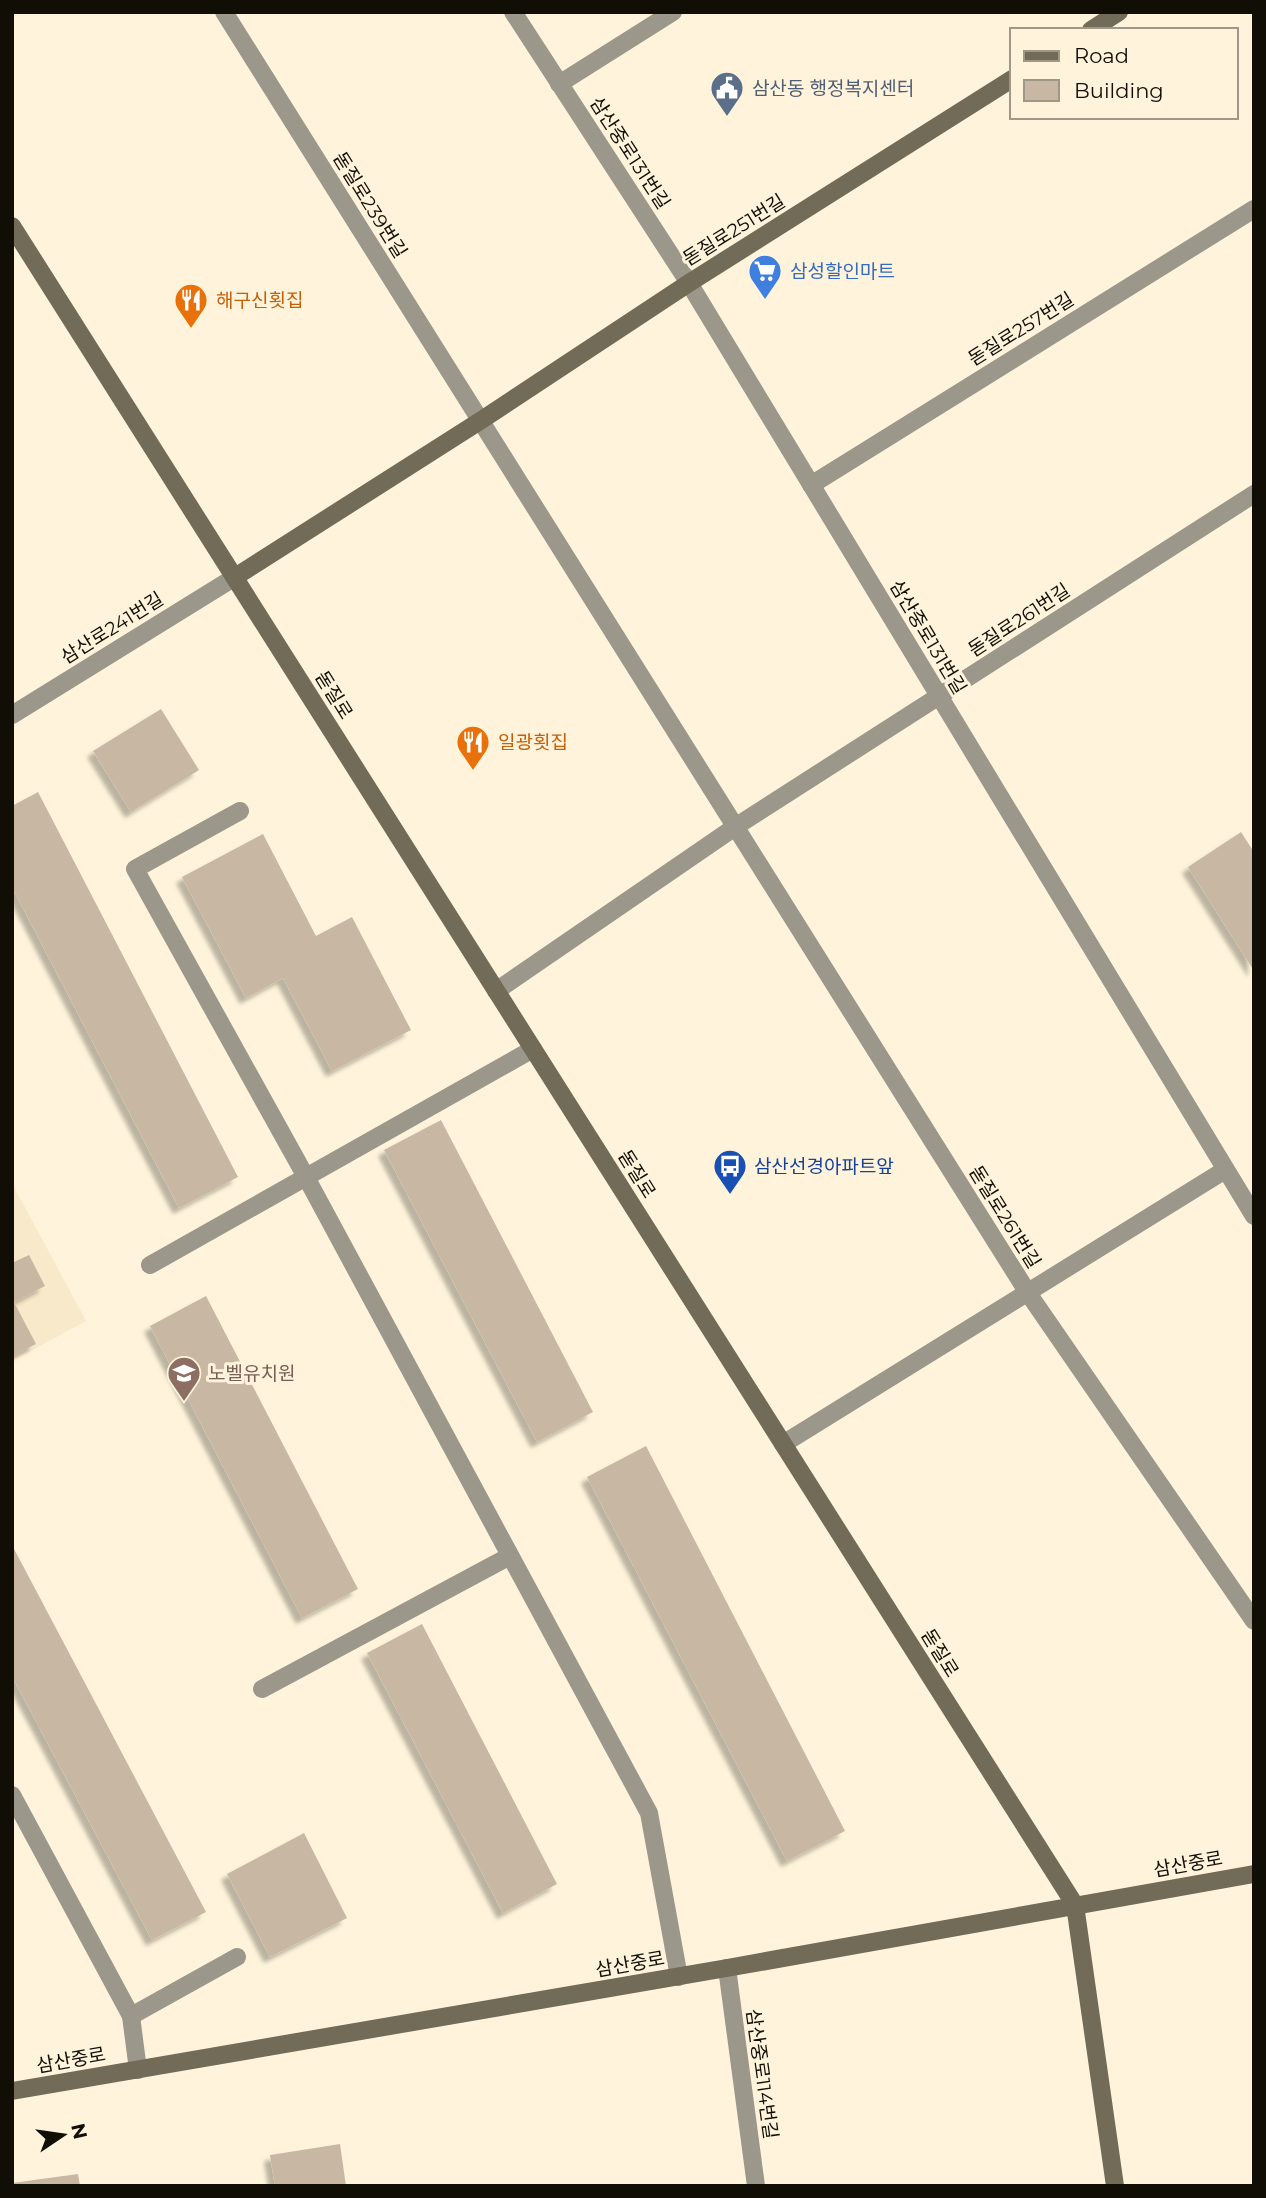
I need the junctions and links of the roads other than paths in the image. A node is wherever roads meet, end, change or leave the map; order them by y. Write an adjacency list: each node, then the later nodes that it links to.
1 (224, 12): 11 (street, 돋질로239번길)
2 (513, 12): 7 (street, 삼산중로131번길)
3 (673, 12): 7 (street)
4 (1119, 12): 5 (main road)
5 (1094, 28)
6 (1010, 80): 10 (main road, 돋질로251번길)
7 (559, 84): 10 (street, 삼산중로131번길)
8 (1254, 209): 12 (street, 돋질로257번길)
9 (12, 226): 14 (main road, 돋질로)
10 (689, 283): 11 (main road, 돋질로251번길); 12 (street, 삼산중로131번길)
11 (480, 421): 14 (main road, 돋질로251번길); 18 (street)
12 (811, 485): 15 (street, 삼산중로131번길)
13 (1254, 494): 15 (street, 돋질로261번길)
14 (235, 577): 16 (street, 삼산로241번길); 19 (main road, 돋질로)
15 (939, 696): 18 (street, 돋질로261번길); 21 (street, 삼산중로131번길)
16 (12, 715)
17 (240, 811): 22 (street)
18 (735, 827): 19 (street, 돋질로261번길); 25 (street, 돋질로261번길)
19 (496, 991): 20 (main road, 돋질로)
20 (533, 1049): 22 (street); 26 (main road, 돋질로)
21 (1225, 1170): 23 (street, 삼산중로131번길); 25 (street)
22 (306, 1177): 24 (street); 27 (street)
23 (1254, 1216)
24 (150, 1265)
25 (1028, 1293): 26 (street); 28 (street, 돋질로261번길)
26 (783, 1444): 32 (main road, 돋질로)
27 (510, 1556): 29 (street); 35 (street)
28 (1254, 1621)
29 (262, 1689)
30 (12, 1796): 36 (street)
31 (1254, 1874): 32 (main road, 삼산중로)
32 (1075, 1905): 34 (main road, 삼산중로); 40 (main road, 돋질로)
33 (237, 1957): 36 (street)
34 (727, 1968): 35 (main road, 삼산중로); 39 (street, 삼산중로114번길)
35 (679, 1976): 37 (main road, 삼산중로)
36 (131, 2016): 37 (street)
37 (138, 2070): 38 (main road, 삼산중로)
38 (12, 2091)
39 (756, 2186)
40 (1115, 2186)

